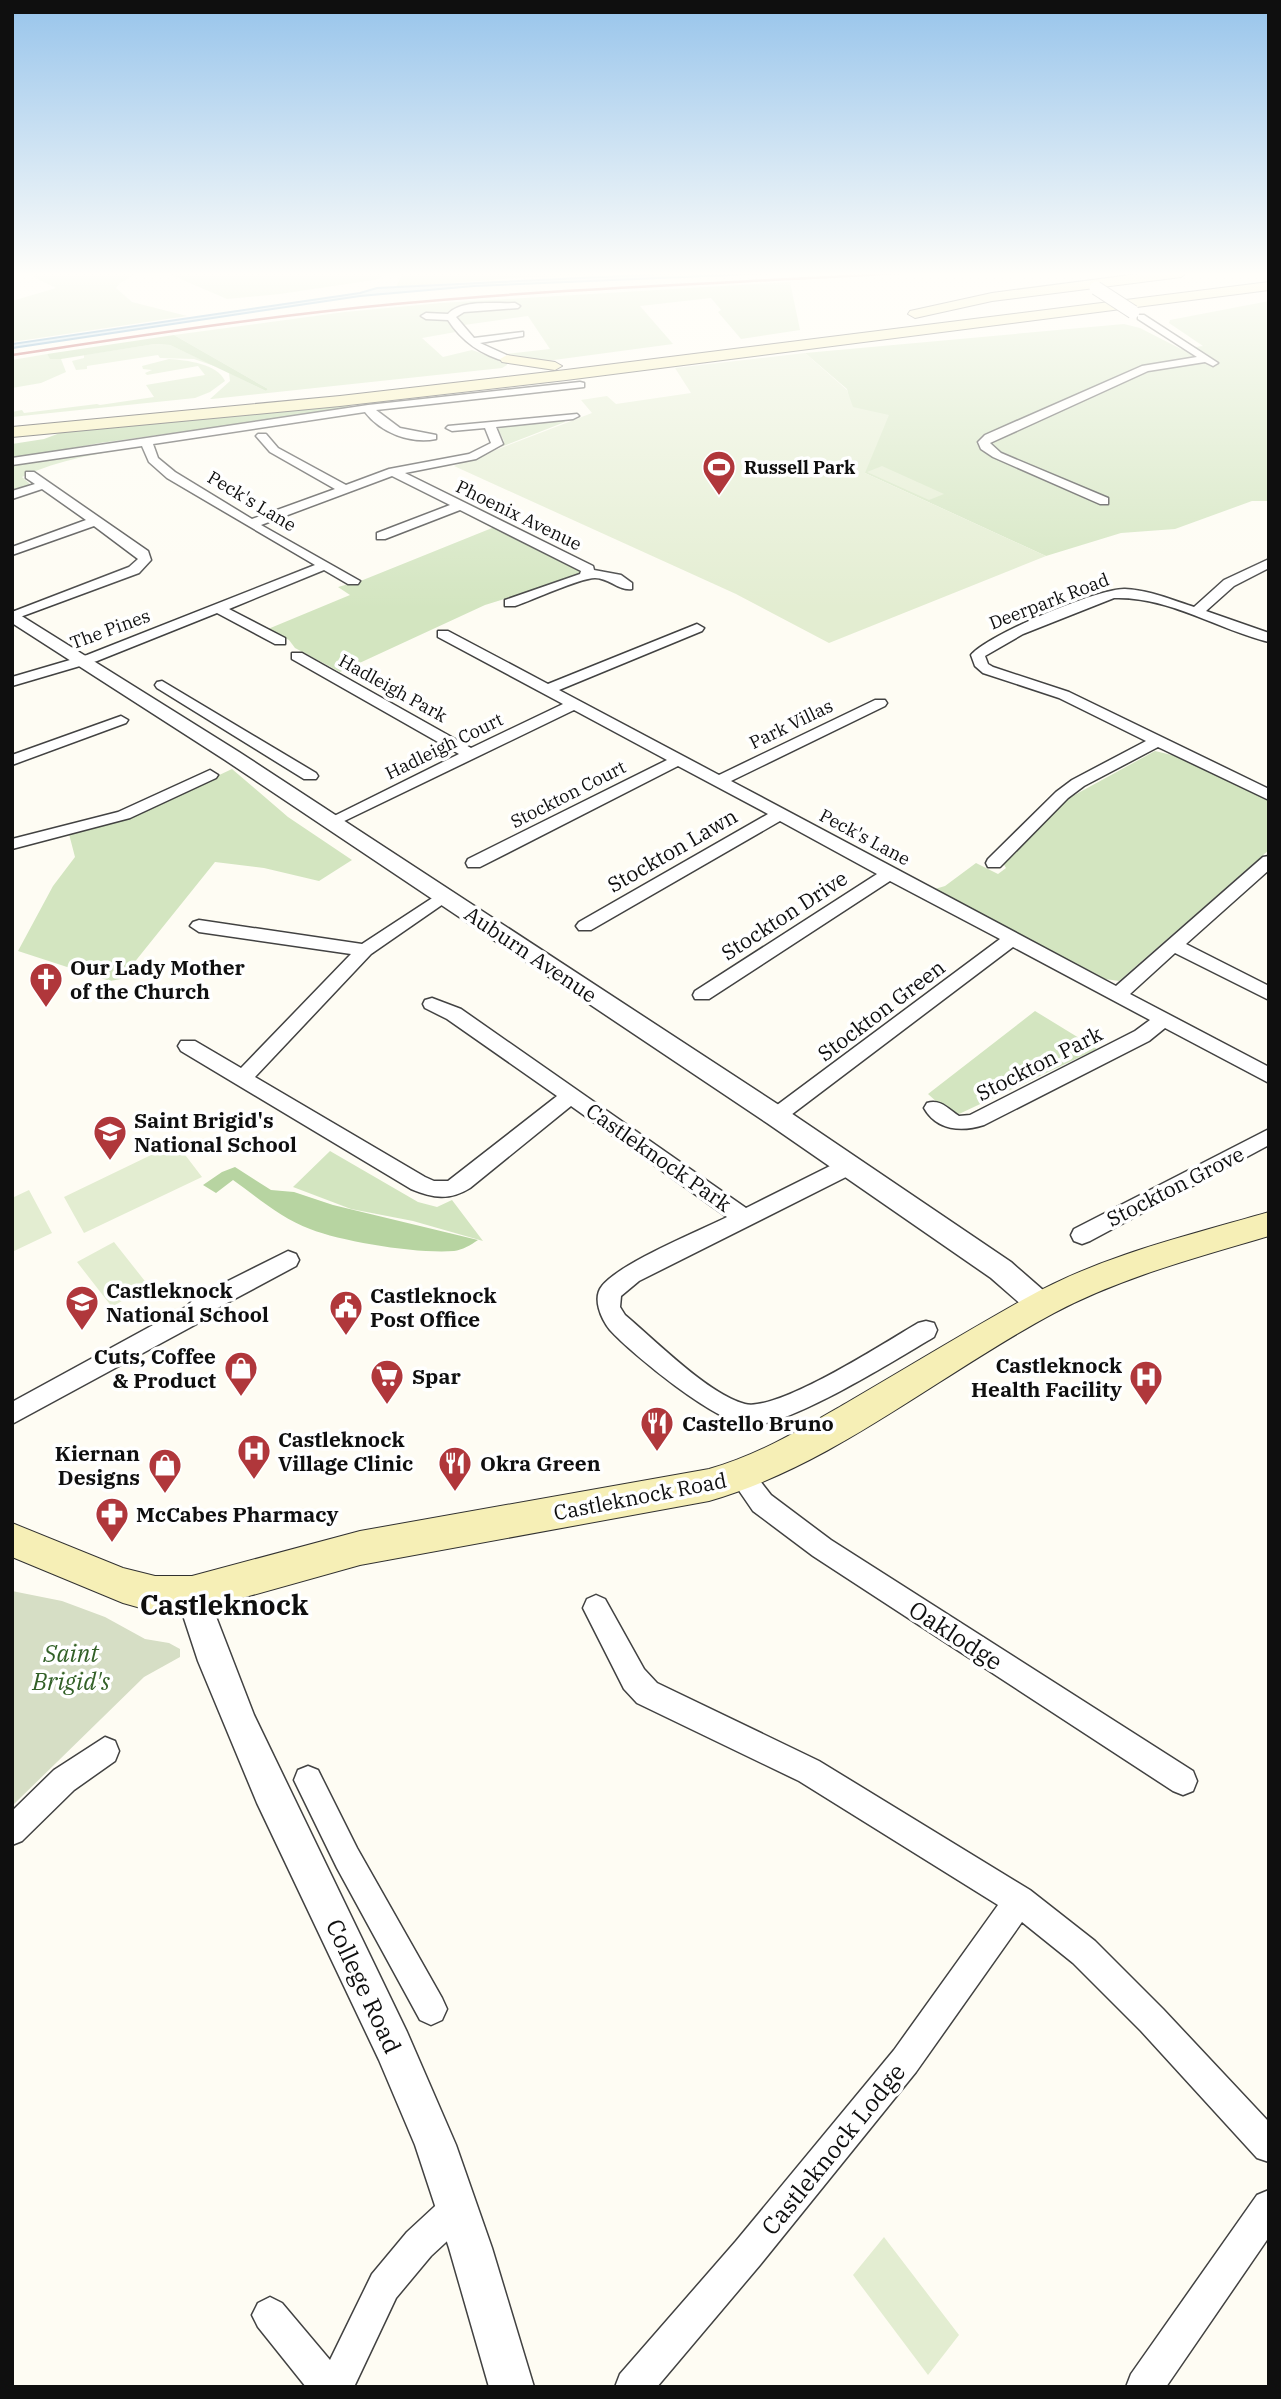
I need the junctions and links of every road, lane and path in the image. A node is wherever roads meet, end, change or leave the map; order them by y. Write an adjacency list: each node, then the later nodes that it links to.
1 (388, 385): 7 (main road)
2 (478, 385): 10 (main road)
3 (580, 385): 5 (street)
4 (1109, 385): 20 (street)
5 (368, 408): 12 (street); 13 (street)
6 (573, 415): 8 (street)
7 (12, 422)
8 (489, 424): 9 (street); 15 (street)
9 (452, 428)
10 (12, 432)
11 (262, 436): 18 (street)
12 (432, 437)
13 (146, 440): 14 (street); 23 (street, Peck's Lane)
14 (12, 462)
15 (393, 472): 18 (street); 21 (street, Phoenix Avenue)
16 (30, 475): 17 (street)
17 (43, 485): 19 (street); 22 (street)
18 (344, 489): 23 (street)
19 (12, 495)
20 (1104, 502)
21 (459, 506): 24 (street); 28 (street, Phoenix Avenue)
22 (95, 521): 25 (street); 34 (street)
23 (251, 524): 27 (street, Peck's Lane)
24 (382, 536)
25 (12, 551)
26 (1269, 564): 33 (street)
27 (324, 566): 29 (street, Peck's Lane); 32 (street, The Pines)
28 (587, 573): 30 (street); 31 (street, Phoenix Avenue)
29 (353, 581)
30 (627, 586)
31 (510, 603)
32 (219, 608): 38 (street); 40 (street, The Pines)
33 (1195, 613): 37 (street, Deerpark Road); 49 (street, Deerpark Road)
34 (13, 615): 40 (street, Auburn Avenue)
35 (697, 628): 43 (street)
36 (443, 634): 43 (street, Peck's Lane)
37 (1269, 638)
38 (280, 641)
39 (297, 656): 50 (street, Hadleigh Park)
40 (83, 662): 41 (street, The Pines); 48 (street, Auburn Avenue)
41 (12, 682)
42 (162, 685): 47 (street)
43 (549, 690): 45 (street, Peck's Lane)
44 (880, 703): 55 (street, Park Villas)
45 (575, 704): 50 (street, Hadleigh Court); 52 (street, Peck's Lane)
46 (121, 720): 51 (street)
47 (230, 726): 48 (street); 54 (street)
48 (206, 739): 58 (street, Auburn Avenue)
49 (1158, 741): 56 (street); 62 (street)
50 (470, 754): 58 (street, Hadleigh Court)
51 (12, 760)
52 (679, 760): 55 (street, Peck's Lane); 61 (street, Stockton Court)
53 (210, 775): 59 (street)
54 (310, 776)
55 (719, 781): 57 (street, Peck's Lane)
56 (1269, 795)
57 (780, 814): 63 (street, Peck's Lane); 66 (street, Stockton Lawn)
58 (330, 822): 64 (street, Auburn Avenue)
59 (12, 844)
60 (1269, 861): 68 (street)
61 (474, 863)
62 (994, 863)
63 (890, 873): 67 (street, Peck's Lane); 71 (street, Stockton Drive)
64 (443, 896): 69 (street); 80 (street, Auburn Avenue)
65 (199, 926): 69 (street)
66 (585, 926)
67 (1012, 939): 72 (street, Peck's Lane); 80 (street, Stockton Green)
68 (1174, 945): 70 (street); 72 (street)
69 (365, 950): 77 (street)
70 (1269, 994)
71 (702, 995)
72 (1117, 995): 74 (street, Peck's Lane)
73 (432, 1004): 78 (street, Castleknock Park)
74 (1163, 1020): 76 (street, Peck's Lane); 79 (street, Stockton Park)
75 (188, 1046): 77 (street, Castleknock Park)
76 (1269, 1076)
77 (242, 1079): 78 (street, Castleknock Park)
78 (571, 1095): 83 (street, Castleknock Park)
79 (934, 1108)
80 (776, 1116): 82 (street, Auburn Avenue)
81 (1269, 1136): 85 (street, Stockton Grove)
82 (849, 1166): 83 (street, Castleknock Park); 87 (street, Auburn Avenue)
83 (746, 1219): 88 (street, Castleknock Park)
84 (1269, 1224): 87 (main road, Castleknock Road)
85 (1082, 1236)
86 (288, 1260): 89 (street)
87 (1041, 1304): 90 (main road, Castleknock Road)
88 (926, 1329)
89 (12, 1415)
90 (741, 1476): 92 (main road, Castleknock Road); 96 (street, Oaklodge)
91 (12, 1540): 92 (main road, Castleknock Road)
92 (192, 1594): 99 (street, College Road)
93 (596, 1608): 100 (street)
94 (106, 1751): 97 (street)
95 (308, 1780): 98 (street)
96 (1182, 1781)
97 (12, 1831)
98 (347, 1858): 99 (street); 101 (street)
99 (315, 1883): 103 (street, College Road)
100 (1019, 1901): 102 (street); 109 (street, Castleknock Lodge)
101 (431, 2009)
102 (1269, 2146)
103 (459, 2207): 107 (street); 108 (street, College Road)
104 (1269, 2207): 110 (street)
105 (270, 2315): 106 (street)
106 (329, 2387)
107 (335, 2387)
108 (512, 2387)
109 (633, 2387)
110 (1144, 2387)

